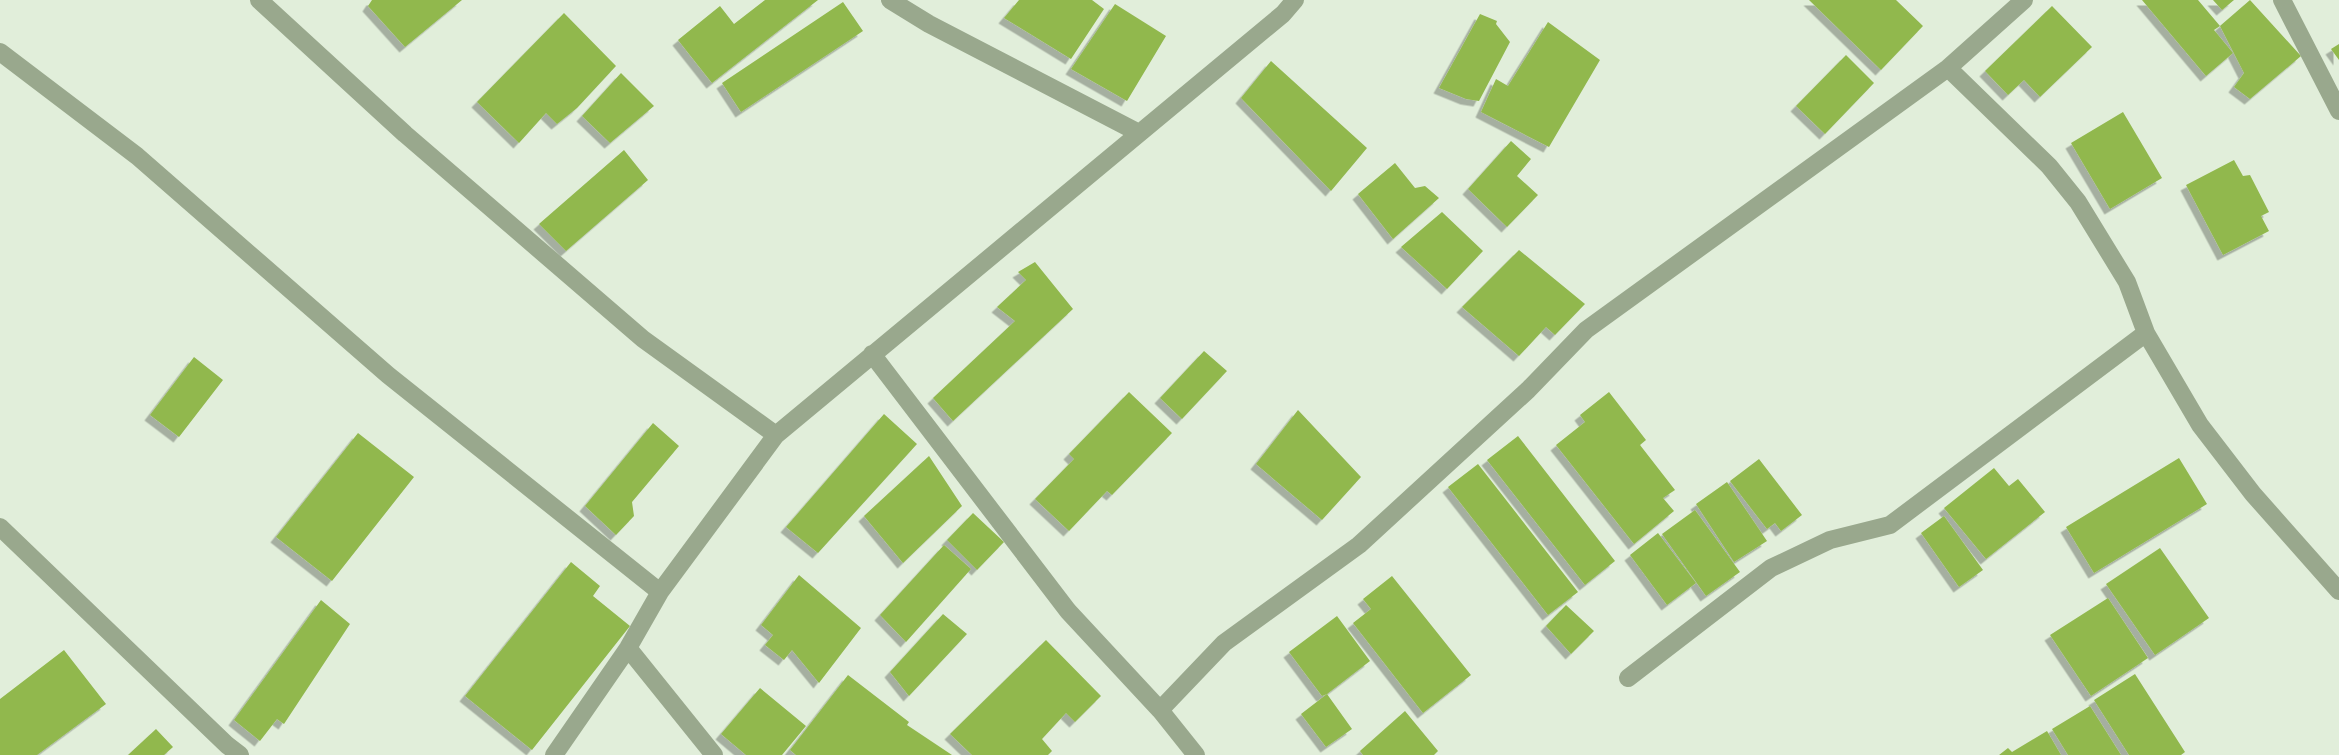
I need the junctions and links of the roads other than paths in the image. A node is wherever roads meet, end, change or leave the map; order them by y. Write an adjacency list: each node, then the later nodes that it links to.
1 (259, 0): 12 (street)
2 (890, 0): 9 (street)
3 (1295, 0): 9 (street)
4 (2024, 0): 7 (street)
5 (2283, 0): 8 (street)
6 (0, 52): 15 (street)
7 (1948, 68): 10 (street); 18 (street)
8 (2339, 111)
9 (1139, 133): 11 (street)
10 (2146, 333): 14 (street); 17 (street)
11 (872, 354): 12 (street); 18 (street)
12 (776, 435): 15 (street)
13 (0, 527): 19 (street)
14 (2339, 591)
15 (660, 592): 16 (street)
16 (628, 648): 20 (street); 21 (street)
17 (1628, 678)
18 (1160, 710): 22 (street)
19 (240, 755)
20 (554, 755)
21 (714, 755)
22 (1196, 755)

